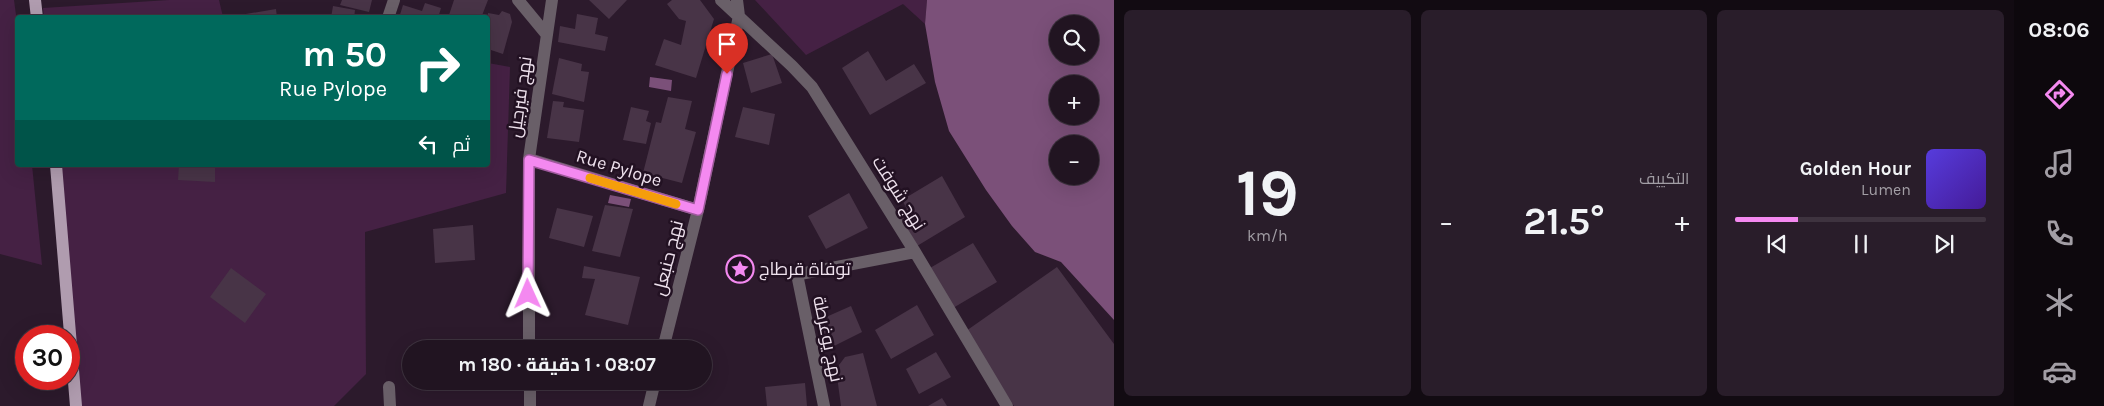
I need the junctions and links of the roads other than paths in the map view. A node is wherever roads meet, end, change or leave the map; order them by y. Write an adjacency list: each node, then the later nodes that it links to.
1 (35, 0): 7 (main road)
2 (394, 0): 8 (street)
3 (518, 0): 10 (street)
4 (552, 0): 10 (street, نهج فيرجيل)
5 (721, 0): 9 (street, نهج شوفت)
6 (737, 0): 9 (street, نهج حنبعل)
7 (37, 15)
8 (389, 15)
9 (739, 16): 13 (street, نهج حنبعل); 14 (street, نهج شوفت)
10 (547, 35): 11 (street, نهج فيرجيل)
11 (529, 160): 13 (street, Rue Pylope); 15 (street, نهج فيرجيل)
12 (56, 167): 20 (main road)
13 (698, 210): 16 (street, نهج حنبعل)
14 (915, 252): 24 (street, نهج يوغرطة); 25 (street, نهج شوفت)
15 (529, 340)
16 (665, 340)
17 (389, 387): 21 (street)
18 (530, 390): 22 (street)
19 (653, 390): 23 (street)
20 (76, 406)
21 (390, 406)
22 (530, 406)
23 (649, 406)
24 (824, 406)
25 (1007, 406)

